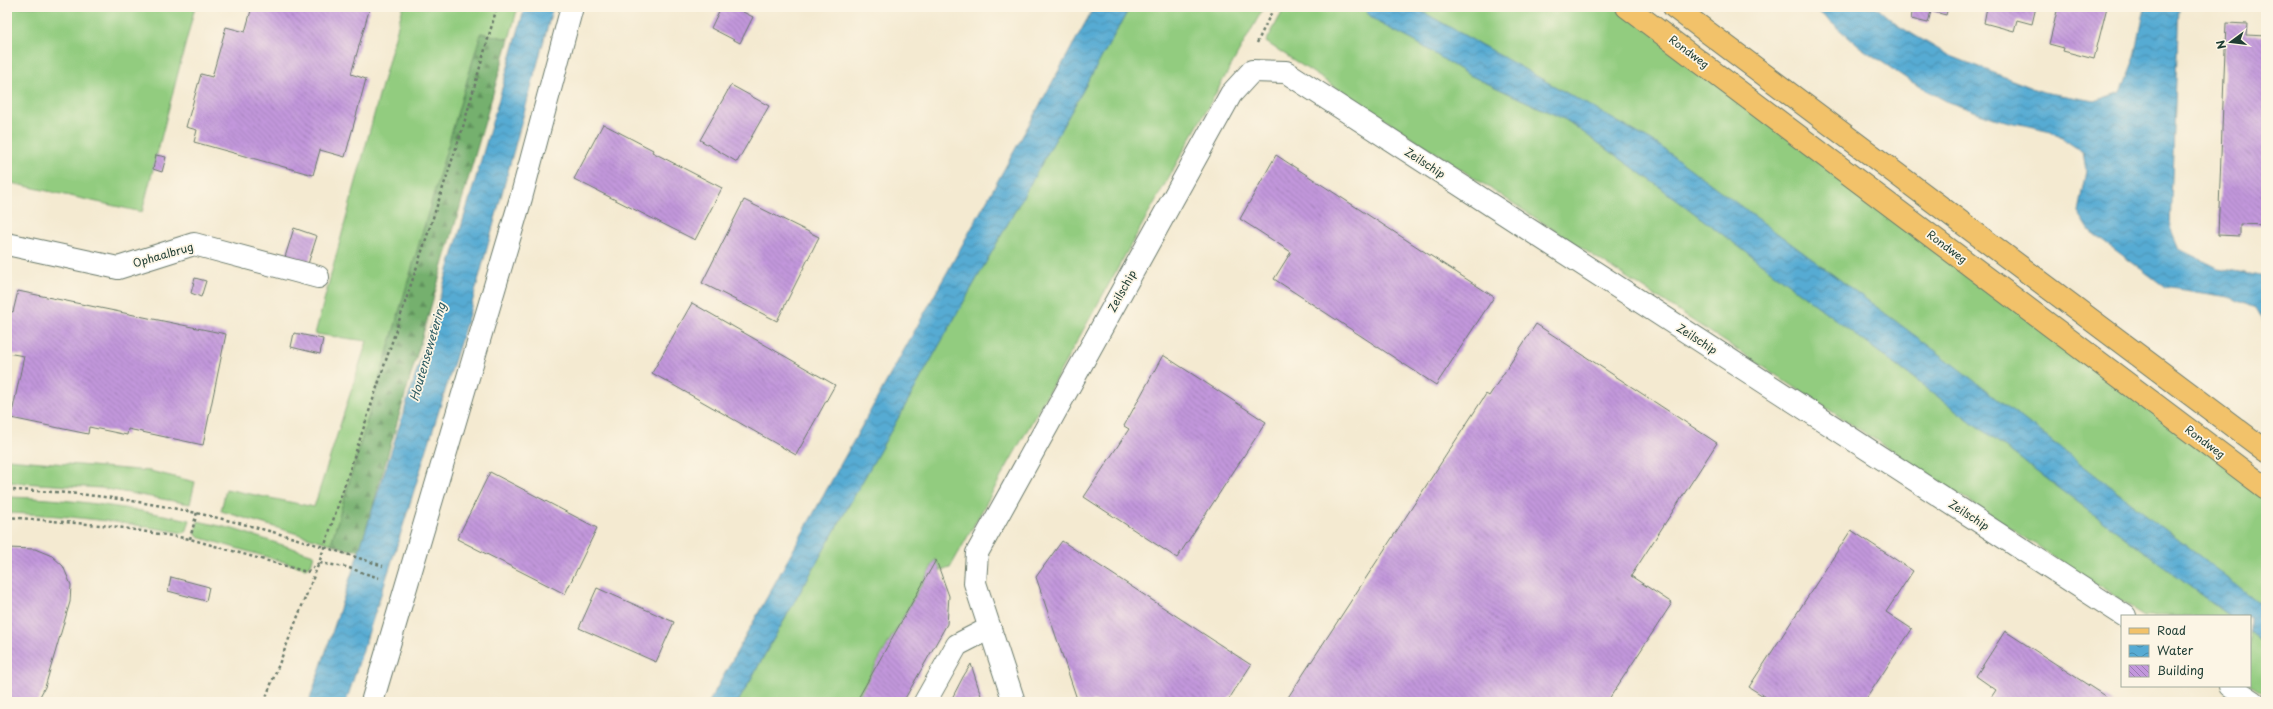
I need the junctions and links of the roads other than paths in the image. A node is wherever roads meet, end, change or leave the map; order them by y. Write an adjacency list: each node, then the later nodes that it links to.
1 (572, 7): 11 (street)
2 (1627, 7): 7 (main road, Rondweg)
3 (1674, 7): 6 (main road)
4 (7, 244): 5 (street, Ophaalbrug)
5 (318, 277)
6 (2266, 451)
7 (2266, 488)
8 (2123, 615): 9 (street, Zeilschip)
9 (990, 628): 12 (street); 13 (street, Zeilschip)
10 (2232, 687): 14 (street)
11 (372, 702)
12 (925, 702)
13 (1014, 702)
14 (2254, 702)

